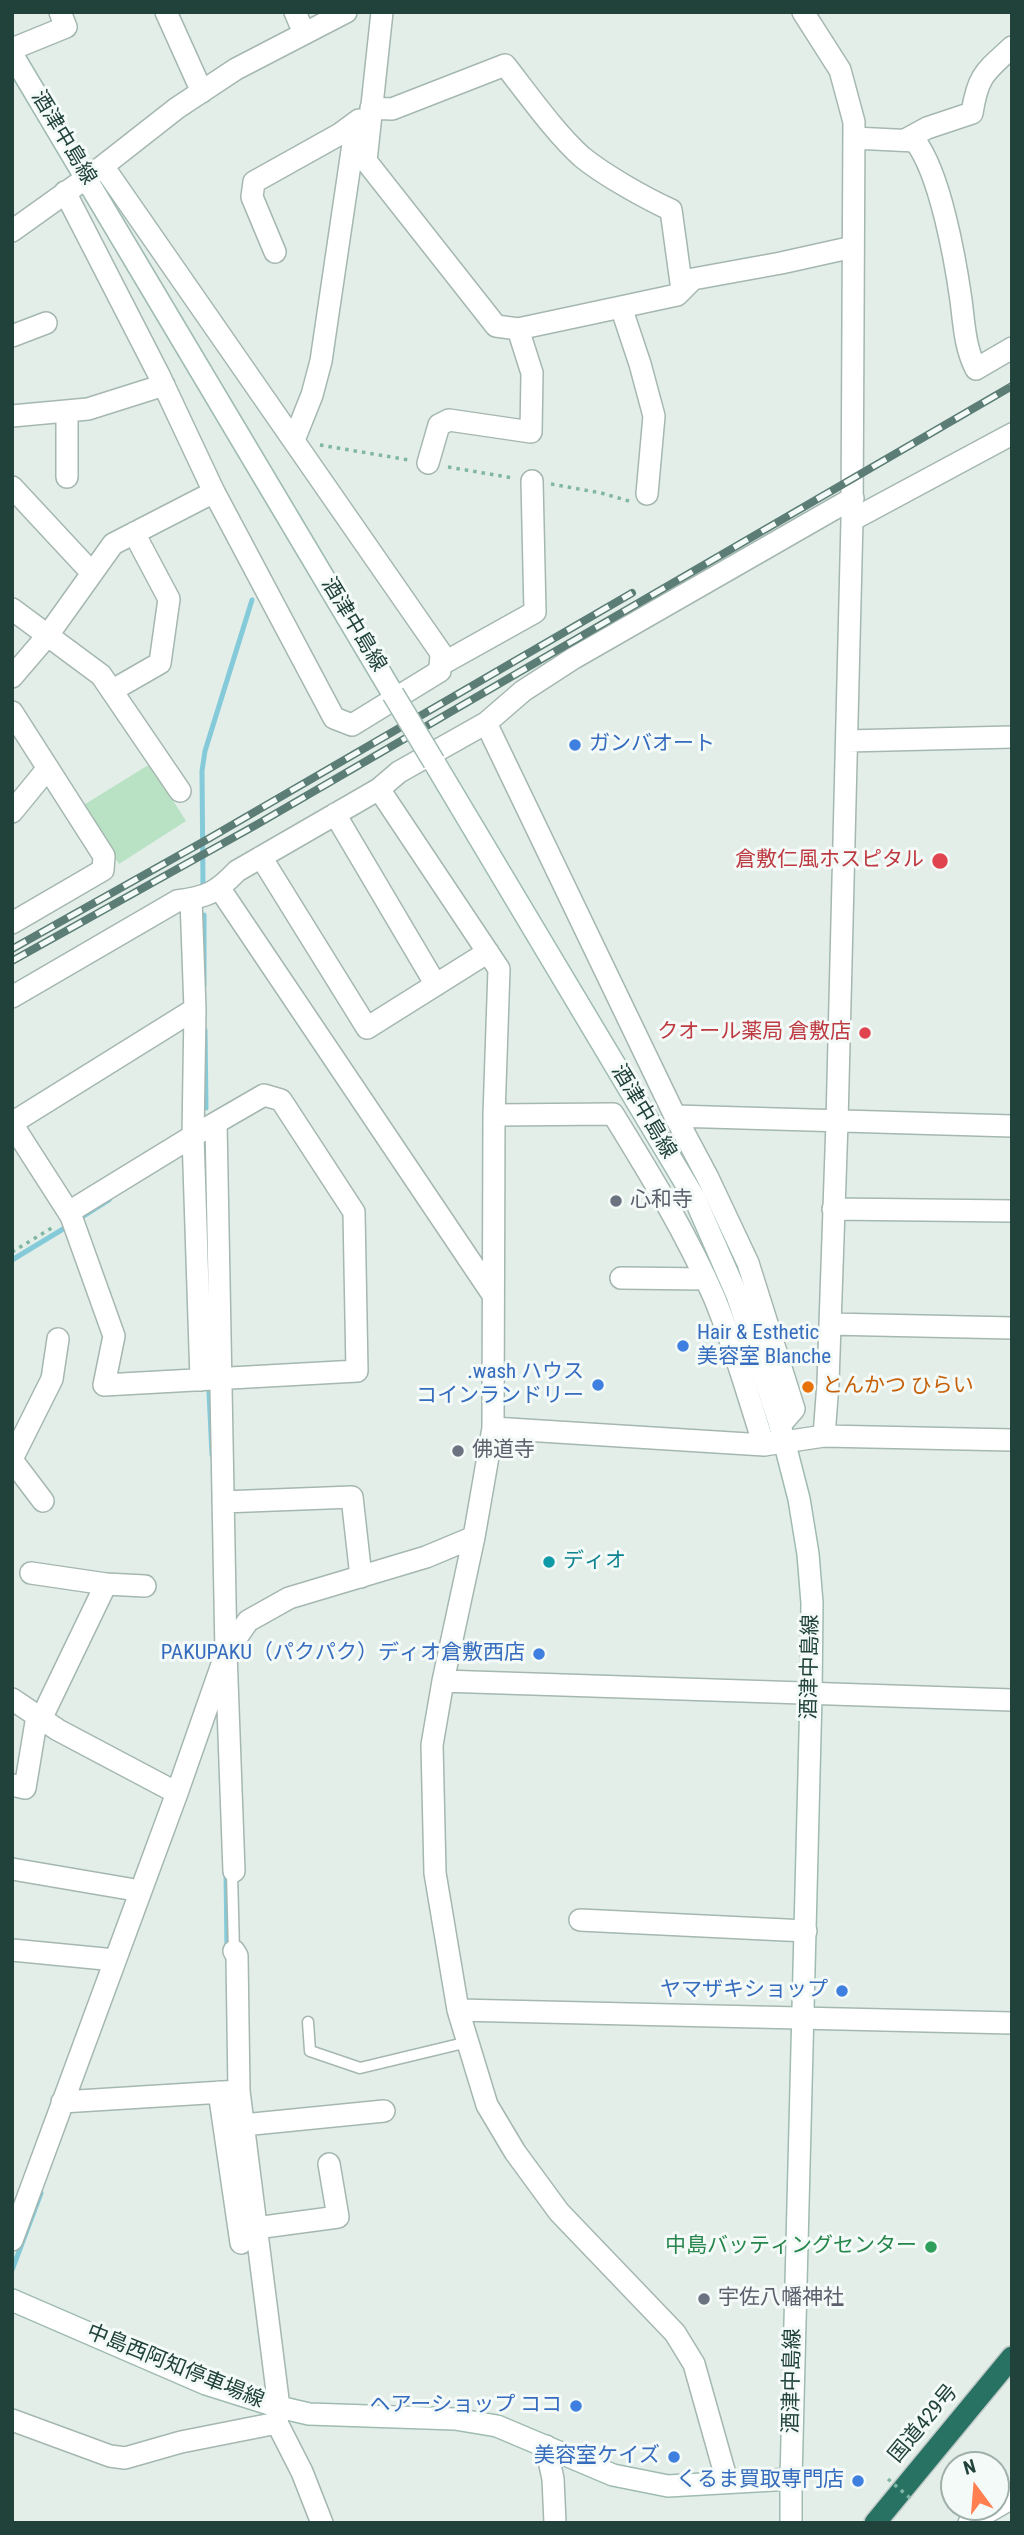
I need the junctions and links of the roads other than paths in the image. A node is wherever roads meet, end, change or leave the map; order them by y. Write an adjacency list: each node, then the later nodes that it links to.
1 (60, 12): 9 (street)
2 (166, 12): 10 (street)
3 (295, 12): 7 (street)
4 (346, 12): 7 (street)
5 (382, 12): 11 (street)
6 (803, 12): 12 (street)
7 (304, 33): 10 (street)
8 (1012, 47): 13 (street)
9 (12, 52): 14 (street, 酒津中島線)
10 (202, 92): 14 (street)
11 (363, 116): 18 (street); 19 (street); 22 (street); 29 (street)
12 (854, 138): 13 (street); 17 (street)
13 (905, 140): 24 (street)
14 (95, 172): 15 (street); 29 (street); 81 (street, 酒津中島線, bridge)
15 (65, 191): 16 (street); 25 (street)
16 (12, 231)
17 (853, 247): 19 (street); 36 (street)
18 (275, 252)
19 (682, 290): 20 (street)
20 (621, 307): 22 (street); 35 (street)
21 (46, 323): 23 (street)
22 (518, 329): 30 (street)
23 (12, 335)
24 (1012, 348)
25 (164, 385): 26 (street); 34 (street)
26 (67, 411): 27 (street); 31 (street)
27 (12, 416)
28 (1012, 434): 37 (street)
29 (294, 440): 42 (street)
30 (428, 463)
31 (67, 477)
32 (532, 481): 42 (street)
33 (12, 487): 39 (street)
34 (214, 492): 38 (street); 42 (street)
35 (647, 494)
36 (853, 498): 37 (street); 46 (street)
37 (852, 520): 48 (street)
38 (134, 533): 39 (street); 44 (street)
39 (92, 573): 41 (street)
40 (12, 609): 41 (street)
41 (48, 635): 43 (street); 44 (street)
42 (440, 665)
43 (12, 677)
44 (113, 690): 51 (street)
45 (12, 712): 49 (street)
46 (486, 723): 50 (street); 63 (street)
47 (1012, 737): 48 (street)
48 (847, 741): 64 (street)
49 (48, 768): 52 (street); 57 (street)
50 (379, 789): 53 (street); 58 (street)
51 (180, 791)
52 (12, 812)
53 (335, 814): 54 (street); 59 (street)
54 (261, 857): 55 (street); 59 (street)
55 (220, 889): 56 (street); 74 (street)
56 (191, 899): 60 (street); 61 (street)
57 (12, 923)
58 (488, 953): 59 (street); 62 (street)
59 (436, 985)
60 (12, 996)
61 (195, 1009): 66 (street); 68 (street)
62 (494, 1115): 73 (street); 74 (street)
63 (675, 1116): 64 (street); 81 (street)
64 (836, 1122): 67 (street); 69 (street)
65 (216, 1123): 68 (street); 78 (street); 78 (street)
66 (12, 1124): 71 (street)
67 (1012, 1126)
68 (193, 1136): 71 (street); 78 (street)
69 (834, 1209): 70 (street); 75 (street)
70 (1012, 1211)
71 (72, 1219): 78 (street)
72 (621, 1278): 73 (street)
73 (705, 1279): 81 (street)
74 (493, 1295): 79 (street)
75 (830, 1324): 76 (street); 80 (street)
76 (1012, 1328)
77 (58, 1339): 83 (street)
78 (211, 1379): 85 (street)
79 (493, 1428): 81 (street); 86 (street)
80 (824, 1436): 81 (street); 82 (street)
81 (776, 1438): 93 (street, 酒津中島線)
82 (1012, 1440)
83 (12, 1460): 84 (street)
84 (43, 1501)
85 (223, 1502): 88 (street); 91 (street)
86 (474, 1537): 88 (street); 92 (street)
87 (31, 1573): 89 (street)
88 (361, 1577): 91 (street)
89 (106, 1584): 90 (street); 96 (street)
90 (145, 1586)
91 (226, 1653): 98 (street); 100 (street)
92 (443, 1681): 93 (street); 107 (street)
93 (811, 1695): 95 (street); 103 (street, 酒津中島線)
94 (12, 1699): 96 (street)
95 (1012, 1700)
96 (39, 1717): 97 (street); 98 (street)
97 (12, 1785)
98 (177, 1793): 101 (street)
99 (12, 1870): 101 (street)
100 (234, 1871): 105 (lane)
101 (141, 1891): 106 (street)
102 (580, 1920): 103 (street)
103 (806, 1931): 108 (street, 酒津中島線)
104 (12, 1950): 106 (street)
105 (234, 1951): 112 (street)
106 (115, 1961): 113 (street)
107 (458, 2010): 108 (street); 111 (street)
108 (803, 2018): 110 (street); 124 (street, 酒津中島線)
109 (308, 2022): 111 (lane)
110 (1012, 2023)
111 (468, 2042): 125 (street)
112 (230, 2092): 113 (street); 115 (street); 117 (street)
113 (69, 2103): 118 (street)
114 (384, 2111): 115 (street)
115 (243, 2125): 117 (street)
116 (329, 2164): 117 (street)
117 (248, 2236): 121 (street)
118 (12, 2240)
119 (12, 2300): 121 (street, 中島西阿知停車場線)
120 (1012, 2357): 130 (highway, 国道429号)
121 (278, 2415): 122 (street); 123 (street, 中島西阿知停車場線); 127 (street)
122 (12, 2420)
123 (546, 2446): 125 (street, 中島西阿知停車場線); 128 (street)
124 (791, 2479): 125 (street, 中島西阿知停車場線); 129 (street)
125 (727, 2481)
126 (1012, 2498): 131 (street)
127 (322, 2523)
128 (555, 2523)
129 (792, 2523)
130 (875, 2523)
131 (969, 2523)

